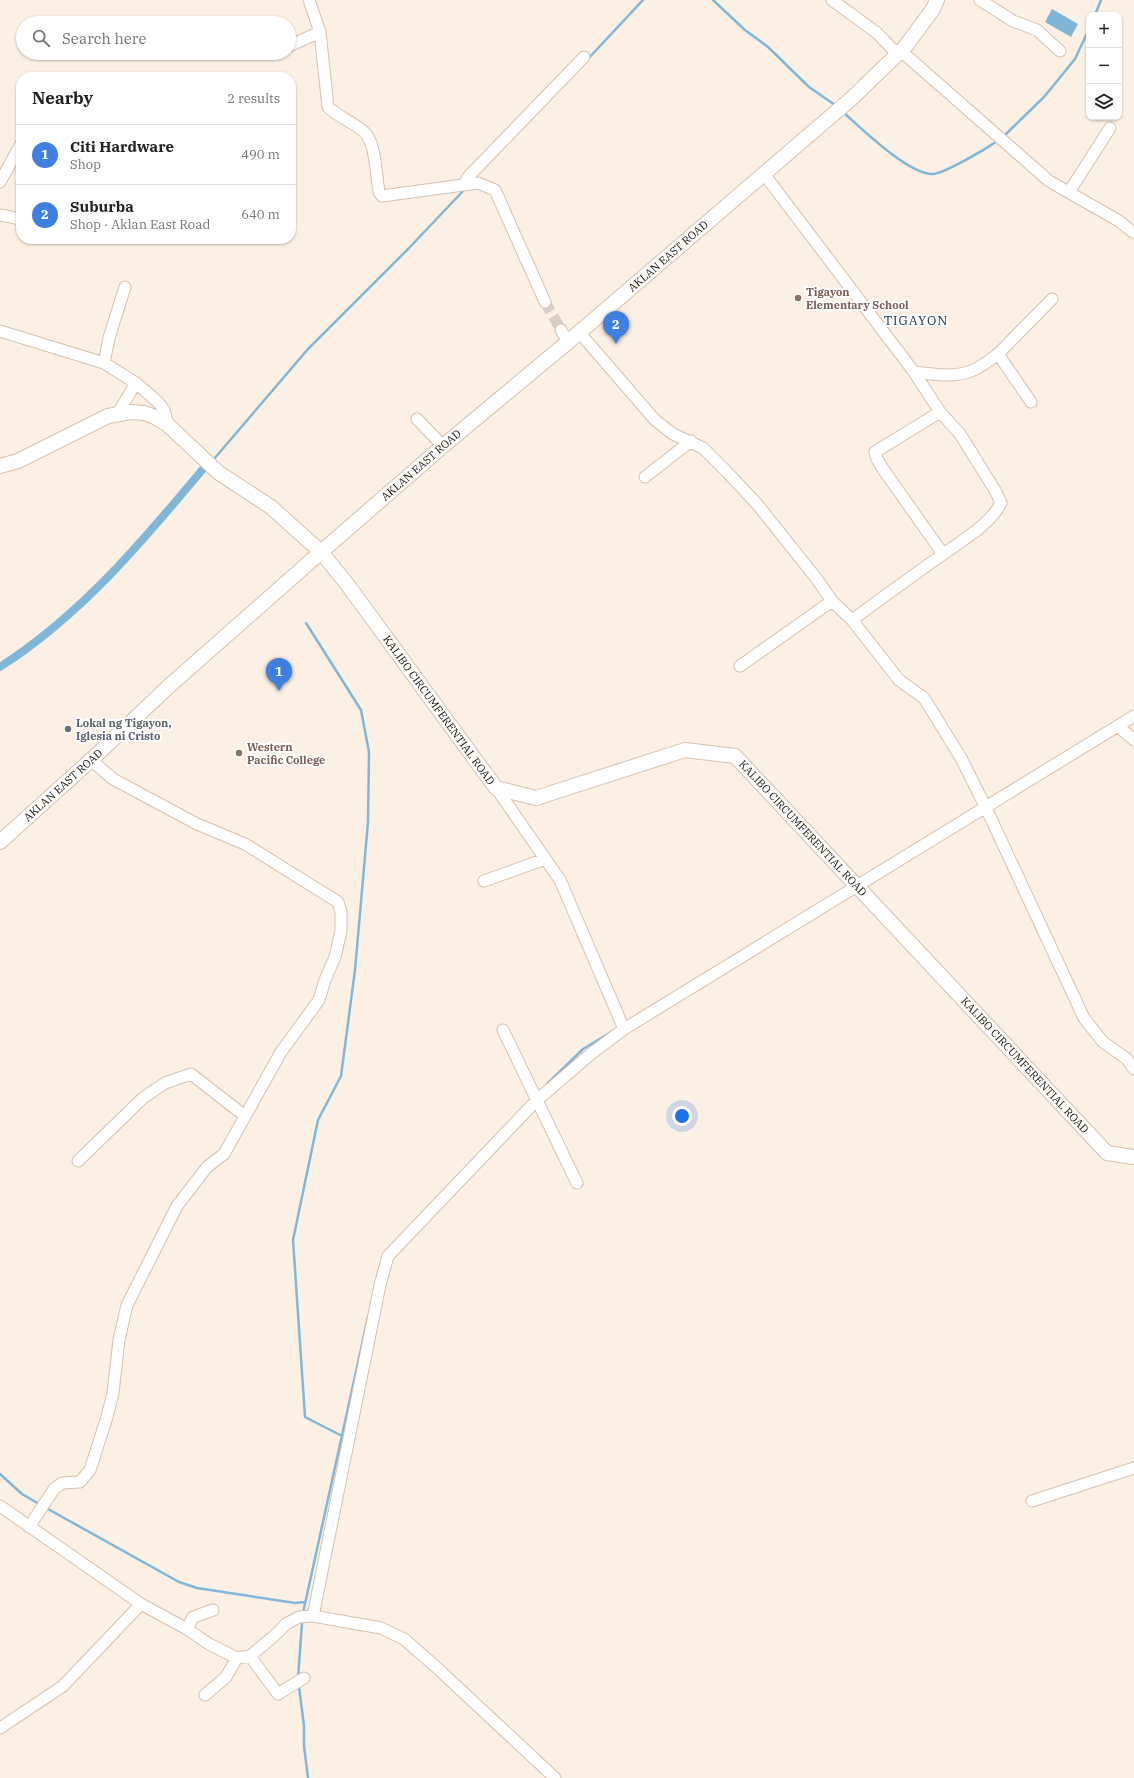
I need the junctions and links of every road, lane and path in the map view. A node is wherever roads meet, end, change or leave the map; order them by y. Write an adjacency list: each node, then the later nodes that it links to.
1 (309, 0): 5 (street)
2 (832, 0): 8 (street)
3 (938, 0): 8 (main road, AKLAN EAST ROAD)
4 (980, 0): 7 (street)
5 (320, 32): 6 (street); 14 (street)
6 (296, 43)
7 (1060, 50)
8 (900, 53): 12 (main road, AKLAN EAST ROAD); 15 (street)
9 (584, 56): 14 (street)
10 (1110, 128): 15 (street)
11 (16, 157): 13 (street)
12 (764, 174): 23 (main road, AKLAN EAST ROAD); 26 (street)
13 (0, 182)
14 (464, 184): 21 (street)
15 (1069, 192): 18 (street)
16 (0, 215): 17 (street)
17 (16, 218)
18 (1134, 233)
19 (125, 287): 25 (street)
20 (1052, 299): 24 (street)
21 (545, 302)
22 (0, 331): 25 (street)
23 (579, 332): 33 (street); 34 (main road, AKLAN EAST ROAD)
24 (998, 354): 26 (street); 28 (street)
25 (104, 363): 27 (street)
26 (914, 372): 29 (street)
27 (136, 383): 30 (street); 32 (street)
28 (1031, 402)
29 (940, 412): 38 (street); 38 (street)
30 (118, 413): 32 (main road, KALIBO CIRCUMFERENTIAL ROAD); 35 (main road, KALIBO CIRCUMFERENTIAL ROAD)
31 (417, 420): 34 (street)
32 (168, 425): 37 (main road, KALIBO CIRCUMFERENTIAL ROAD)
33 (691, 441): 36 (street); 39 (street)
34 (443, 446): 37 (main road, AKLAN EAST ROAD)
35 (0, 466)
36 (645, 477)
37 (321, 552): 45 (main road, AKLAN EAST ROAD); 46 (main road, KALIBO CIRCUMFERENTIAL ROAD)
38 (943, 554): 40 (street)
39 (832, 601): 40 (street); 41 (street)
40 (852, 620): 47 (street)
41 (740, 666)
42 (1134, 716): 43 (street)
43 (1118, 726): 44 (street); 47 (street)
44 (1134, 740)
45 (91, 760): 48 (main road, AKLAN EAST ROAD); 56 (street)
46 (496, 788): 49 (street); 51 (main road, KALIBO CIRCUMFERENTIAL ROAD)
47 (986, 808): 51 (street); 54 (street)
48 (1, 838)
49 (545, 859): 50 (street); 52 (street)
50 (484, 881)
51 (857, 886): 52 (street); 57 (main road, KALIBO CIRCUMFERENTIAL ROAD)
52 (624, 1028): 55 (street)
53 (503, 1030): 55 (street)
54 (1134, 1069)
55 (536, 1101): 59 (street); 66 (street)
56 (245, 1116): 58 (street); 63 (street)
57 (1134, 1157)
58 (78, 1161)
59 (577, 1183)
60 (1134, 1468): 61 (street)
61 (1032, 1501)
62 (0, 1506): 63 (street)
63 (29, 1527): 64 (street)
64 (141, 1604): 67 (street); 72 (street)
65 (213, 1610): 67 (street)
66 (313, 1616): 68 (street); 73 (street)
67 (187, 1629): 69 (street)
68 (250, 1656): 69 (street); 70 (street)
69 (237, 1658): 71 (street)
70 (304, 1678)
71 (205, 1695)
72 (0, 1728)
73 (555, 1778)

